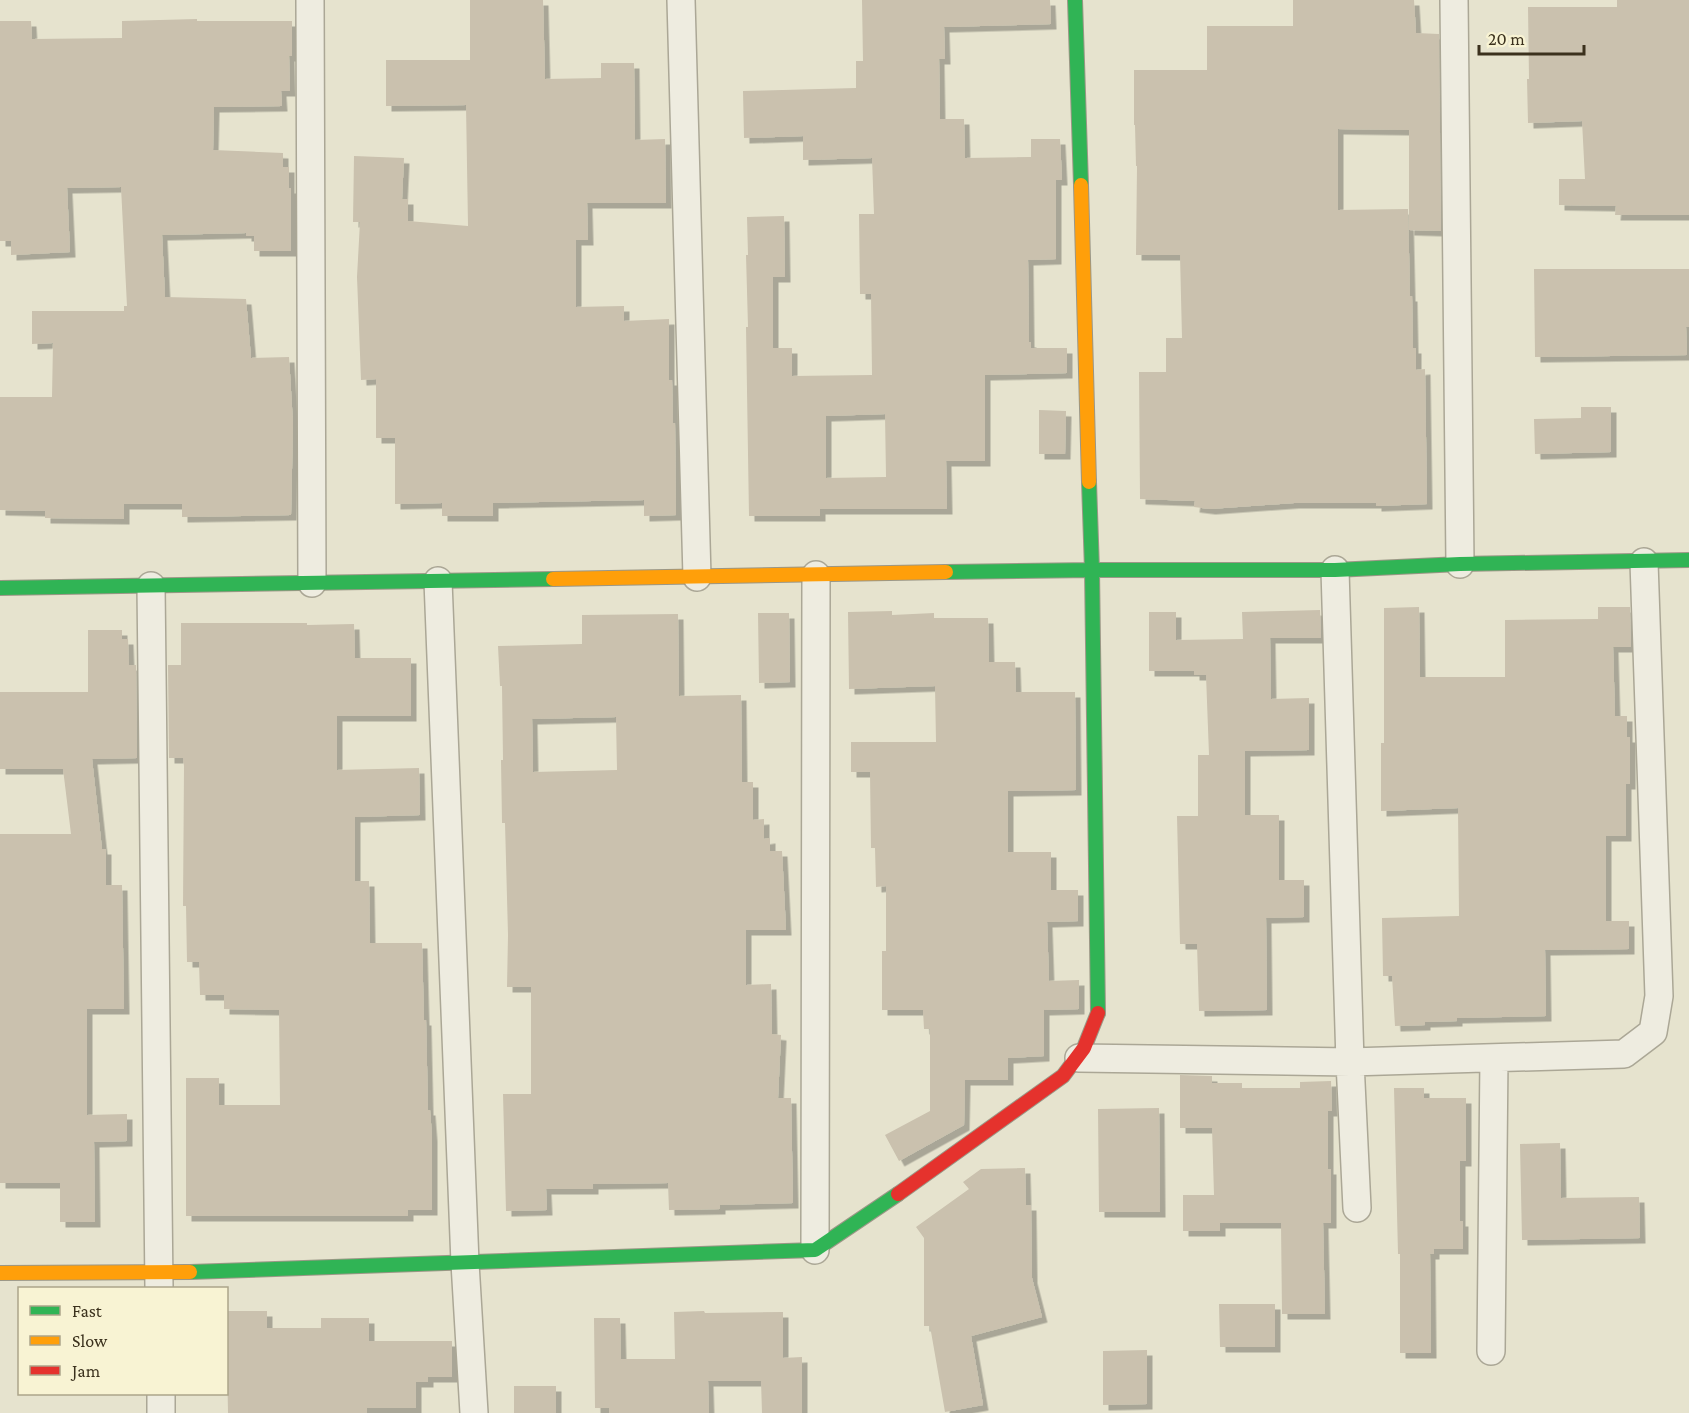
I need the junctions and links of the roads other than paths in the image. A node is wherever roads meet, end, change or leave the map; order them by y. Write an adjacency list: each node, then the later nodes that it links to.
1 (310, 0): 13 (street)
2 (681, 0): 11 (street)
3 (1075, 0): 8 (street)
4 (1454, 0): 7 (street)
5 (1689, 560): 6 (street)
6 (1644, 562): 7 (street); 17 (street)
7 (1460, 564): 9 (street)
8 (1092, 570): 9 (street); 10 (street); 16 (street)
9 (1335, 570): 18 (street)
10 (816, 575): 11 (street); 20 (street)
11 (697, 577): 12 (street)
12 (438, 581): 13 (street); 21 (street)
13 (312, 583): 14 (street)
14 (151, 586): 15 (street); 23 (street)
15 (0, 588)
16 (1079, 1058): 18 (street); 20 (street)
17 (1494, 1058): 18 (street); 24 (street)
18 (1350, 1062): 19 (street)
19 (1357, 1208)
20 (815, 1250): 21 (street)
21 (465, 1263): 23 (street); 27 (street)
22 (0, 1273): 23 (street)
23 (159, 1281)
24 (1491, 1351)
25 (161, 1395): 26 (street)
26 (161, 1413)
27 (474, 1413)

